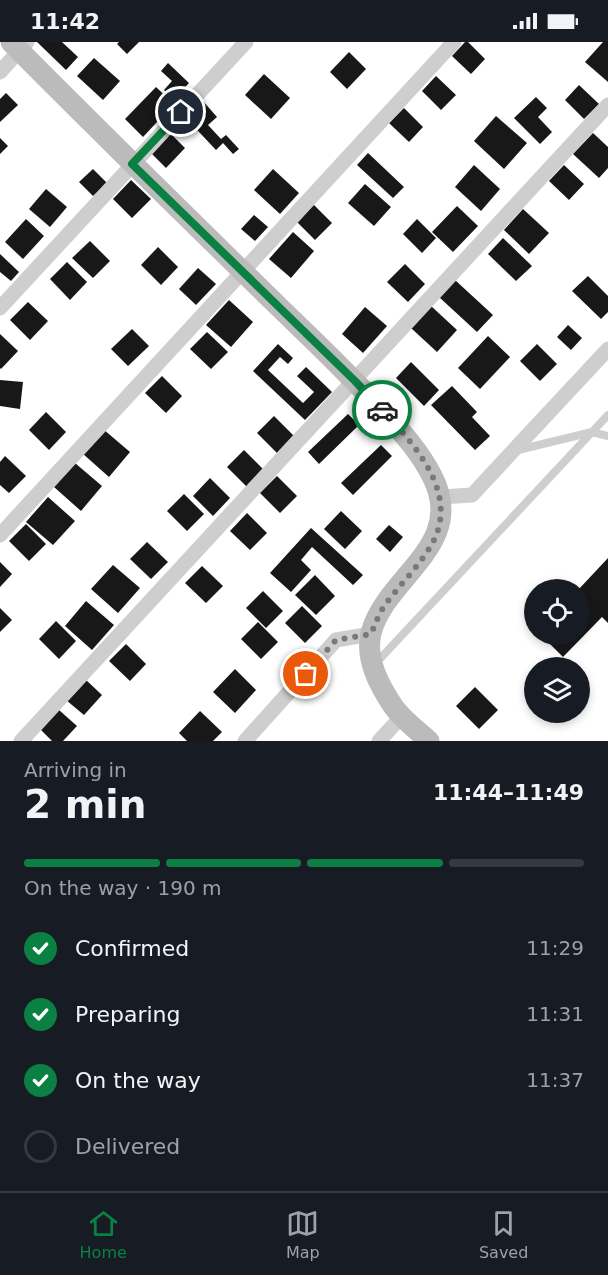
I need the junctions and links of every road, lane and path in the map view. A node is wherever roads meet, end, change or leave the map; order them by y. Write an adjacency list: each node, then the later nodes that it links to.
1 (246, 42): 6 (street)
2 (454, 42): 7 (street)
3 (19, 45): 4 (street); 6 (street)
4 (0, 72)
5 (608, 105): 10 (street)
6 (132, 164): 7 (street); 8 (street)
7 (243, 271): 10 (street); 16 (street)
8 (0, 308)
9 (608, 349): 14 (street)
10 (355, 381): 15 (street); 20 (street)
11 (608, 415): 12 (lane)
12 (592, 432): 13 (lane); 14 (lane); 18 (lane)
13 (608, 436)
14 (513, 451): 15 (street)
15 (441, 497): 17 (street)
16 (0, 535)
17 (371, 634): 18 (street); 21 (street)
18 (373, 667): 19 (street)
19 (402, 716): 22 (street); 23 (street)
20 (21, 741)
21 (245, 741)
22 (379, 741)
23 (429, 741)

